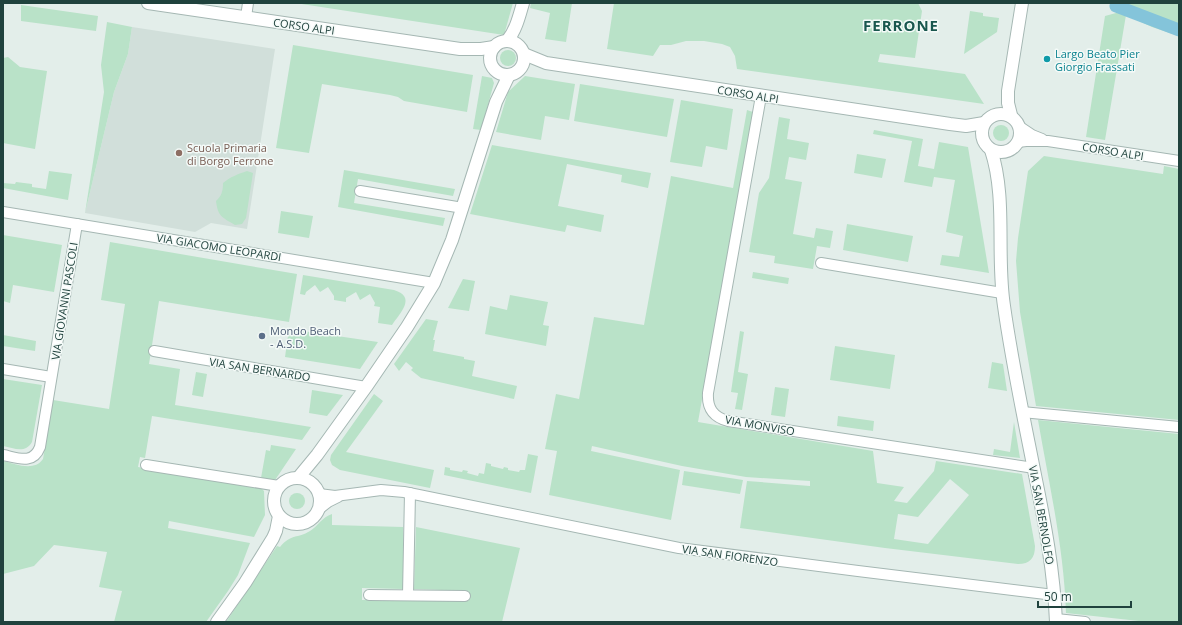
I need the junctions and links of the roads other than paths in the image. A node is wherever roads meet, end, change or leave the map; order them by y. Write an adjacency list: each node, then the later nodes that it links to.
1 (148, 3): 5 (street, CORSO ALPI)
2 (248, 3): 5 (street)
3 (523, 3): 6 (street)
4 (1022, 3): 14 (street)
5 (246, 18): 9 (street, CORSO ALPI)
6 (517, 23): 7 (street); 10 (street)
7 (507, 41): 8 (street); 10 (street)
8 (494, 47): 9 (street, CORSO ALPI); 13 (street)
9 (460, 49): 13 (street, CORSO ALPI)
10 (521, 50): 11 (street, CORSO ALPI); 12 (street)
11 (546, 63): 12 (street, CORSO ALPI); 15 (street, CORSO ALPI)
12 (521, 68): 13 (street)
13 (499, 70): 29 (street)
14 (1008, 91): 16 (street); 17 (street)
15 (761, 96): 19 (street, CORSO ALPI); 44 (street, VIA MONVISO)
16 (996, 114): 17 (street); 18 (street)
17 (1011, 115): 20 (street)
18 (984, 123): 19 (street, CORSO ALPI); 21 (street)
19 (950, 124): 21 (street, CORSO ALPI)
20 (1020, 127): 22 (street, CORSO ALPI); 23 (street)
21 (982, 138): 24 (street, VIA SAN BERNOLFO)
22 (1048, 141): 23 (street, CORSO ALPI); 26 (street, CORSO ALPI)
23 (1018, 142): 25 (street)
24 (991, 150): 25 (street); 27 (street, VIA SAN BERNOLFO)
25 (1006, 152): 27 (street, VIA SAN BERNOLFO)
26 (1179, 161)
27 (999, 185): 34 (street, VIA SAN BERNOLFO)
28 (360, 191): 29 (street)
29 (463, 208): 33 (street)
30 (3, 212): 31 (street, VIA GIACOMO LEOPARDI)
31 (77, 224): 33 (street, VIA GIACOMO LEOPARDI); 37 (street, VIA GIOVANNI PASCOLI)
32 (821, 263): 34 (street)
33 (434, 283): 38 (street)
34 (1002, 293): 39 (street, VIA SAN BERNOLFO)
35 (154, 352): 38 (street, VIA SAN BERNARDO)
36 (3, 369): 37 (street)
37 (51, 377): 41 (street, VIA GIOVANNI PASCOLI)
38 (366, 387): 42 (street)
39 (1022, 412): 40 (street); 44 (street, VIA SAN BERNOLFO)
40 (1179, 427)
41 (3, 455)
42 (317, 455): 45 (street); 46 (street)
43 (146, 465): 47 (street)
44 (1034, 468): 56 (street, VIA SAN BERNOLFO)
45 (298, 478): 46 (street); 47 (street)
46 (311, 483): 49 (street)
47 (277, 491): 52 (street)
48 (410, 493): 50 (street, VIA SAN FIORENZO); 56 (street, VIA SAN FIORENZO); 57 (street)
49 (319, 494): 50 (street, VIA SAN FIORENZO); 51 (street)
50 (342, 496): 51 (street, VIA SAN FIORENZO)
51 (319, 509): 53 (street)
52 (279, 516): 53 (street); 54 (street)
53 (292, 524): 54 (street)
54 (273, 538): 60 (street)
55 (369, 594): 57 (street)
56 (1054, 594): 59 (street, VIA SAN BERNOLFO)
57 (408, 595): 58 (street)
58 (465, 596)
59 (1056, 620): 61 (street, VIA SAN BERNOLFO)
60 (217, 622)
61 (1085, 622)

